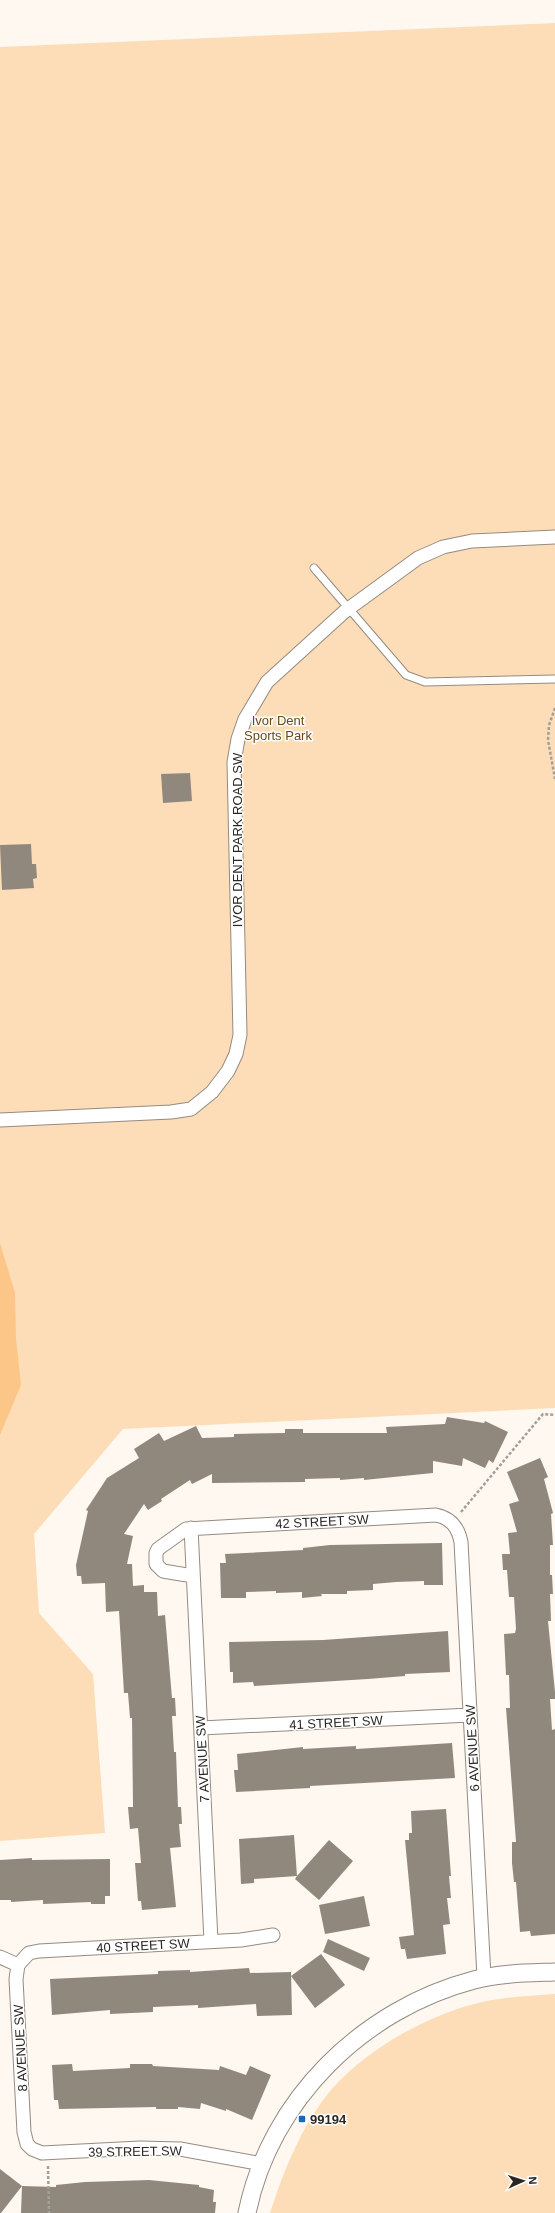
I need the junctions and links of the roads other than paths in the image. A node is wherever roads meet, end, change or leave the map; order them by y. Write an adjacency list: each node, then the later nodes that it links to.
1 (555, 537): 3 (street, IVOR DENT PARK ROAD SW)
2 (314, 568): 3 (lane)
3 (348, 609): 4 (lane); 5 (street, IVOR DENT PARK ROAD SW)
4 (555, 679)
5 (0, 1120)
6 (452, 1522): 7 (street, 42 STREET SW); 9 (street, 6 AVENUE SW)
7 (191, 1528): 8 (street, 7 AVENUE SW); 8 (street)
8 (193, 1576): 10 (street, 7 AVENUE SW)
9 (470, 1715): 10 (street, 41 STREET SW); 16 (street, 6 AVENUE SW)
10 (201, 1728): 12 (street, 7 AVENUE SW)
11 (273, 1935): 12 (street, 40 STREET SW)
12 (212, 1941): 14 (street, 40 STREET SW)
13 (0, 1957): 14 (street)
14 (18, 1965): 17 (street, 8 AVENUE SW)
15 (555, 1972): 16 (street)
16 (484, 1977): 18 (street)
17 (32, 2149): 18 (street, 39 STREET SW)
18 (262, 2164): 19 (street)
19 (247, 2213)

